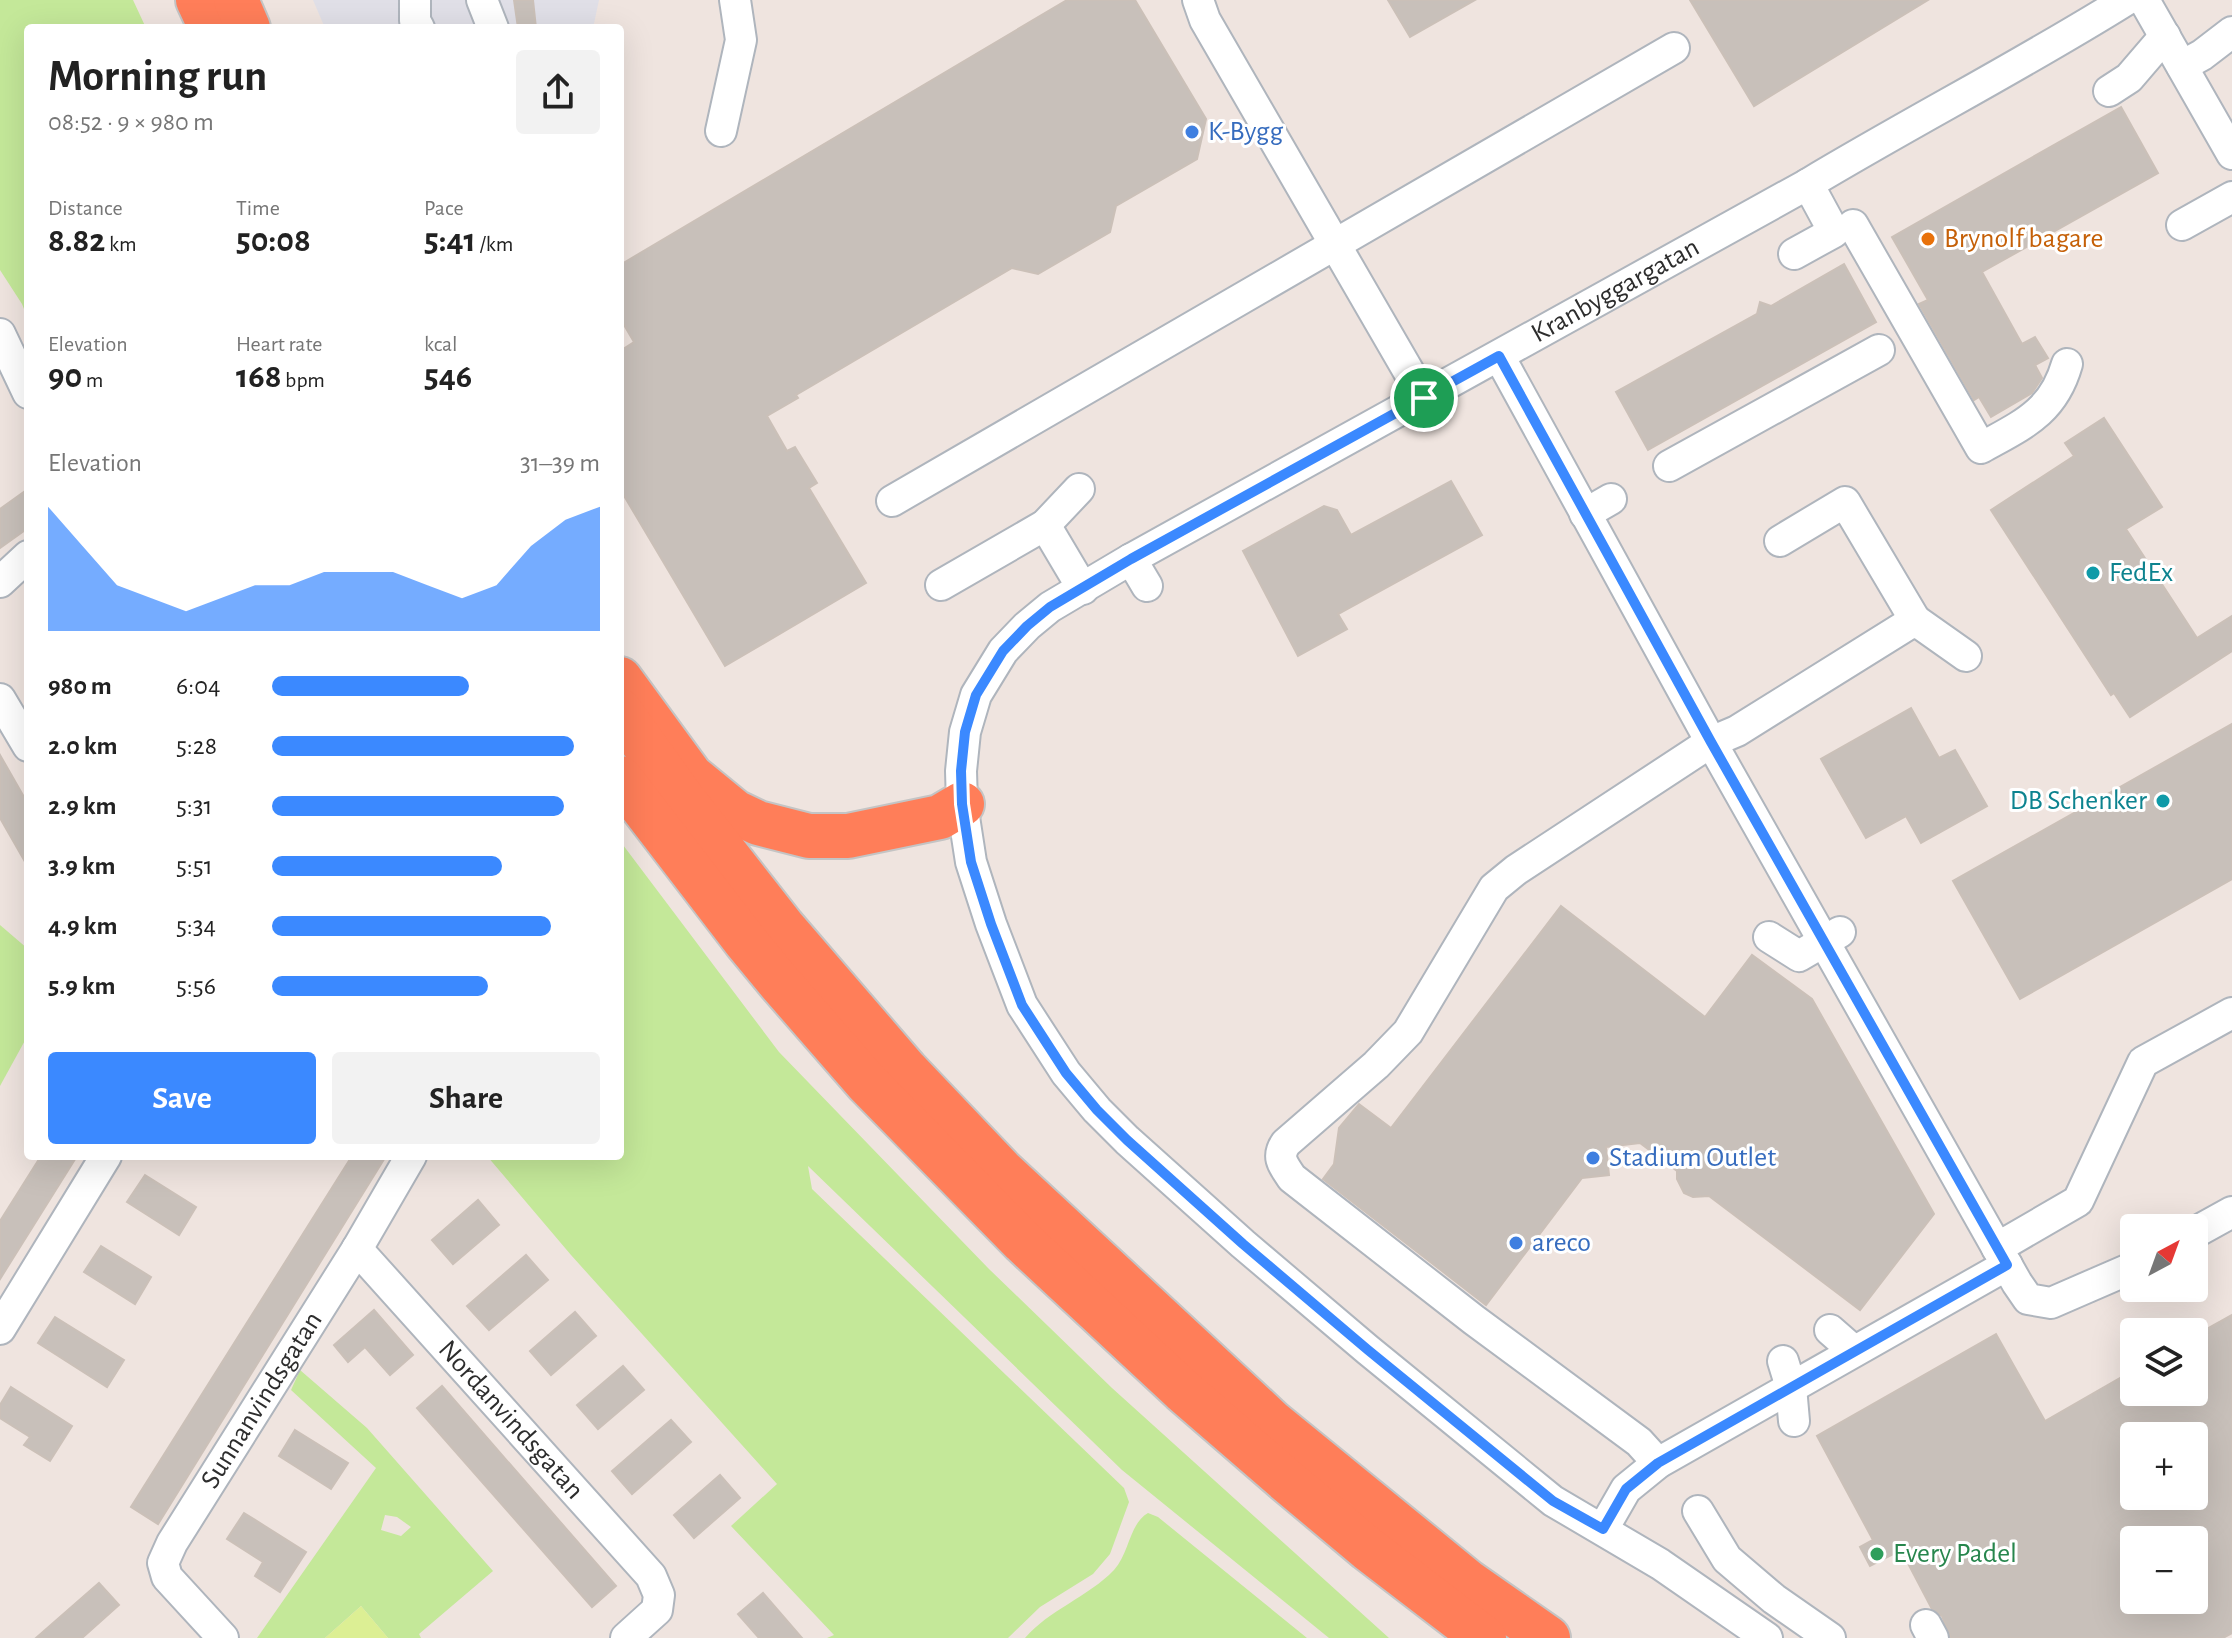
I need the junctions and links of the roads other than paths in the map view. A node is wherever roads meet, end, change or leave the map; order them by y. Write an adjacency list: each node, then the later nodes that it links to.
1 (198, 0): 9 (highway)
2 (236, 0): 10 (highway)
3 (415, 0): 11 (street)
4 (482, 0): 12 (street)
5 (735, 0): 18 (street)
6 (1198, 0): 24 (street)
7 (2126, 0): 20 (street, Kranbyggargatan)
8 (2144, 0): 14 (street)
9 (209, 24)
10 (246, 24)
11 (417, 24)
12 (491, 24)
13 (2232, 32): 16 (street)
14 (2165, 36): 16 (street); 17 (street)
15 (1674, 48): 24 (street)
16 (2182, 66): 19 (street)
17 (2126, 87)
18 (721, 131)
19 (2232, 154)
20 (1808, 184): 22 (street); 28 (street, Kranbyggargatan)
21 (2215, 199): 23 (street)
22 (1853, 225): 25 (street); 29 (street)
23 (2182, 225)
24 (1335, 244): 31 (street); 34 (street)
25 (1794, 254)
26 (0, 334): 30 (street)
27 (1879, 350): 32 (street)
28 (1499, 356): 31 (street, Kranbyggargatan); 49 (street)
29 (2067, 364)
30 (24, 385)
31 (1424, 398): 37 (street, Kranbyggargatan)
32 (1669, 466)
33 (1079, 489): 35 (street)
34 (892, 501)
35 (1045, 525): 40 (street); 42 (street)
36 (1780, 541): 43 (street)
37 (1131, 559): 41 (street); 42 (street, Kranbyggargatan)
38 (24, 560): 39 (street)
39 (0, 582)
40 (941, 585)
41 (1147, 586)
42 (1083, 589): 51 (street, Kranbyggargatan)
43 (1915, 620): 44 (street); 49 (street)
44 (1966, 656)
45 (624, 684): 51 (highway)
46 (0, 699): 48 (street)
47 (624, 717): 75 (highway)
48 (24, 739)
49 (1711, 742): 52 (street); 67 (street)
50 (624, 783): 74 (highway)
51 (962, 804): 69 (street, Kranbyggargatan)
52 (1832, 936): 53 (street); 60 (street)
53 (1769, 937)
54 (2232, 1013): 60 (street)
55 (104, 1160): 62 (street)
56 (409, 1160): 59 (street, Sunnanvindsgatan)
57 (2232, 1212): 58 (street)
58 (2208, 1225)
59 (357, 1249): 72 (street, Sunnanvindsgatan); 73 (street, Nordanvindsgatan)
60 (2007, 1266): 61 (street); 64 (street)
61 (2120, 1273)
62 (0, 1329)
63 (1830, 1330): 64 (street)
64 (1854, 1351): 65 (street)
65 (1787, 1374): 66 (street); 67 (street)
66 (1794, 1421)
67 (1658, 1463): 69 (street)
68 (1698, 1511): 70 (street)
69 (1603, 1529): 71 (street, Kranbyggargatan)
70 (1774, 1599): 71 (street); 76 (street)
71 (1755, 1630)
72 (223, 1638)
73 (626, 1638)
74 (1484, 1638)
75 (1548, 1638)
76 (1830, 1638)

